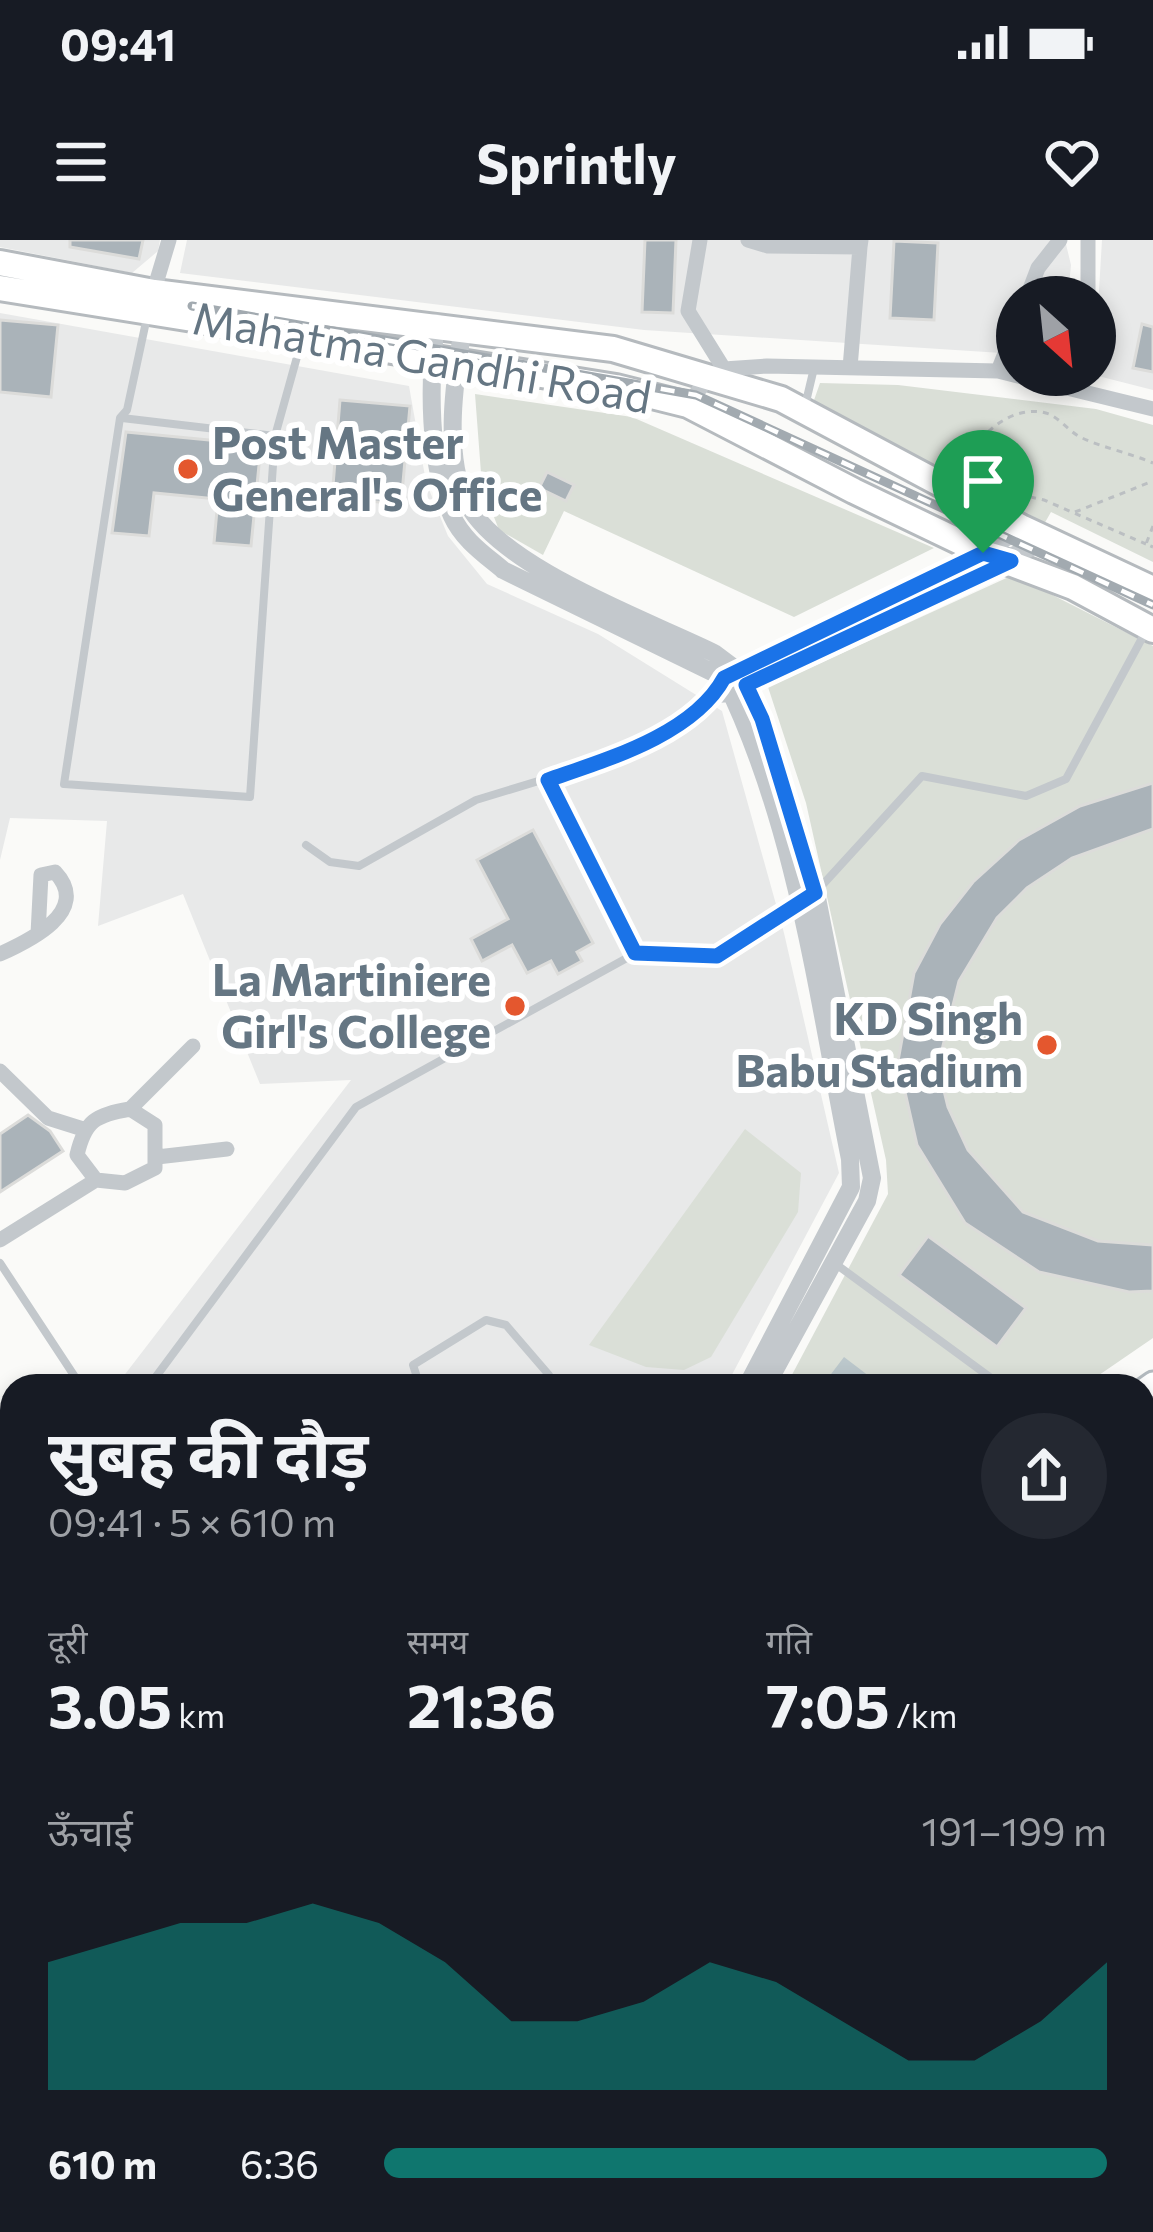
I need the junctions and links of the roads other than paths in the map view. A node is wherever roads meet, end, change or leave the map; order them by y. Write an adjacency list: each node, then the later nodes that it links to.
1 (169, 240): 11 (street)
2 (700, 240): 21 (street)
3 (748, 240): 6 (street)
4 (1060, 240): 8 (street)
5 (1088, 240): 9 (street)
6 (861, 244): 19 (street)
7 (0, 262): 11 (main road, Mahatma Gandhi Road)
8 (1035, 276)
9 (1088, 276)
10 (0, 288): 11 (main road, Mahatma Gandhi Road)
11 (151, 302): 12 (main road, Mahatma Gandhi Road); 14 (main road, Mahatma Gandhi Road); 26 (lane)
12 (436, 323): 13 (main road, Mahatma Gandhi Road); 15 (street)
13 (463, 327): 16 (street); 21 (main road, Mahatma Gandhi Road)
14 (302, 337): 15 (main road, Mahatma Gandhi Road); 27 (lane)
15 (431, 360): 16 (main road, Mahatma Gandhi Road); 34 (street)
16 (457, 363): 23 (main road, Mahatma Gandhi Road); 34 (street)
17 (792, 366): 18 (street); 21 (street); 24 (lane)
18 (814, 367): 19 (street); 24 (lane)
19 (850, 368): 20 (street)
20 (996, 371)
21 (717, 373): 23 (street); 24 (main road, Mahatma Gandhi Road)
22 (1116, 395): 25 (street)
23 (688, 405): 30 (main road, Mahatma Gandhi Road)
24 (793, 405): 28 (main road, Mahatma Gandhi Road)
25 (1153, 409)
26 (120, 418): 27 (lane); 27 (lane)
27 (275, 436)
28 (1021, 527): 29 (main road, Mahatma Gandhi Road); 30 (street)
29 (1050, 538): 31 (street); 32 (main road, Mahatma Gandhi Road)
30 (983, 553): 31 (main road, Mahatma Gandhi Road); 34 (street)
31 (1011, 561): 33 (main road, Mahatma Gandhi Road); 34 (street)
32 (1153, 589)
33 (1150, 629): 37 (lane)
34 (731, 684): 35 (lane); 37 (street)
35 (548, 780): 36 (lane); 39 (lane)
36 (306, 845)
37 (807, 899): 39 (lane); 49 (street)
38 (38, 934): 40 (street)
39 (635, 953): 52 (lane)
40 (0, 954)
41 (193, 1046): 43 (street)
42 (0, 1071): 44 (street)
43 (130, 1108): 44 (street); 46 (street)
44 (83, 1129): 47 (street)
45 (227, 1149): 46 (street)
46 (157, 1157): 47 (street)
47 (96, 1180): 48 (street)
48 (0, 1240)
49 (825, 1257): 55 (street); 56 (street); 57 (lane)
50 (0, 1263): 51 (lane)
51 (73, 1374)
52 (158, 1374)
53 (416, 1374): 54 (lane)
54 (548, 1374)
55 (754, 1374)
56 (771, 1374)
57 (986, 1374)

